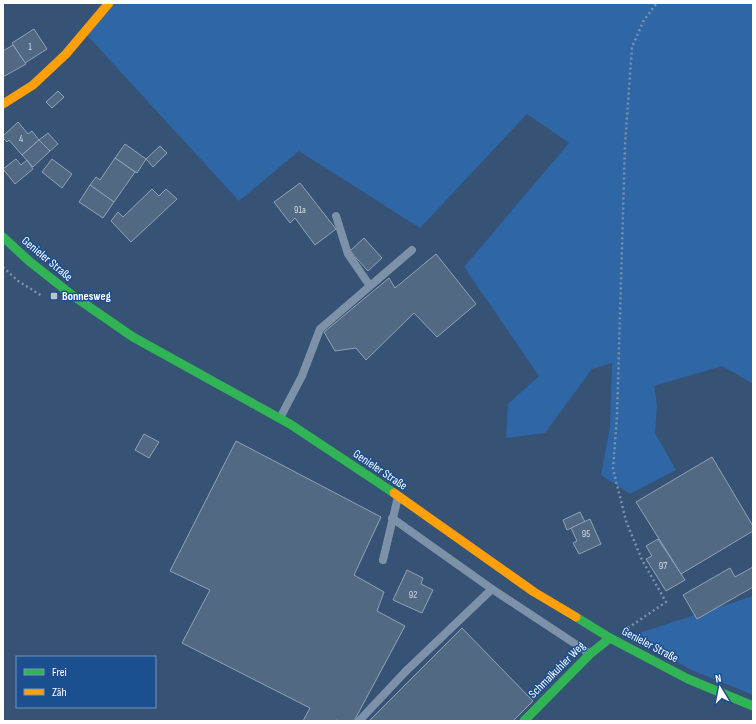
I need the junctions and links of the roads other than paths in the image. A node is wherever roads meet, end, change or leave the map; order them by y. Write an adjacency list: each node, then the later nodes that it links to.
1 (109, 3): 2 (street)
2 (3, 104)
3 (336, 216): 6 (lane)
4 (3, 237): 7 (street, Genieler Straße)
5 (412, 250): 6 (lane)
6 (370, 286): 7 (lane)
7 (280, 419): 8 (street, Genieler Straße)
8 (398, 496): 9 (lane); 12 (street, Genieler Straße)
9 (392, 518): 10 (lane); 11 (lane)
10 (383, 560)
11 (492, 589): 13 (lane); 15 (lane)
12 (610, 638): 13 (street, Schmalkuhler Weg); 14 (street, Genieler Straße)
13 (590, 654): 16 (street, Schmalkuhler Weg)
14 (753, 706)
15 (359, 721)
16 (524, 721)

